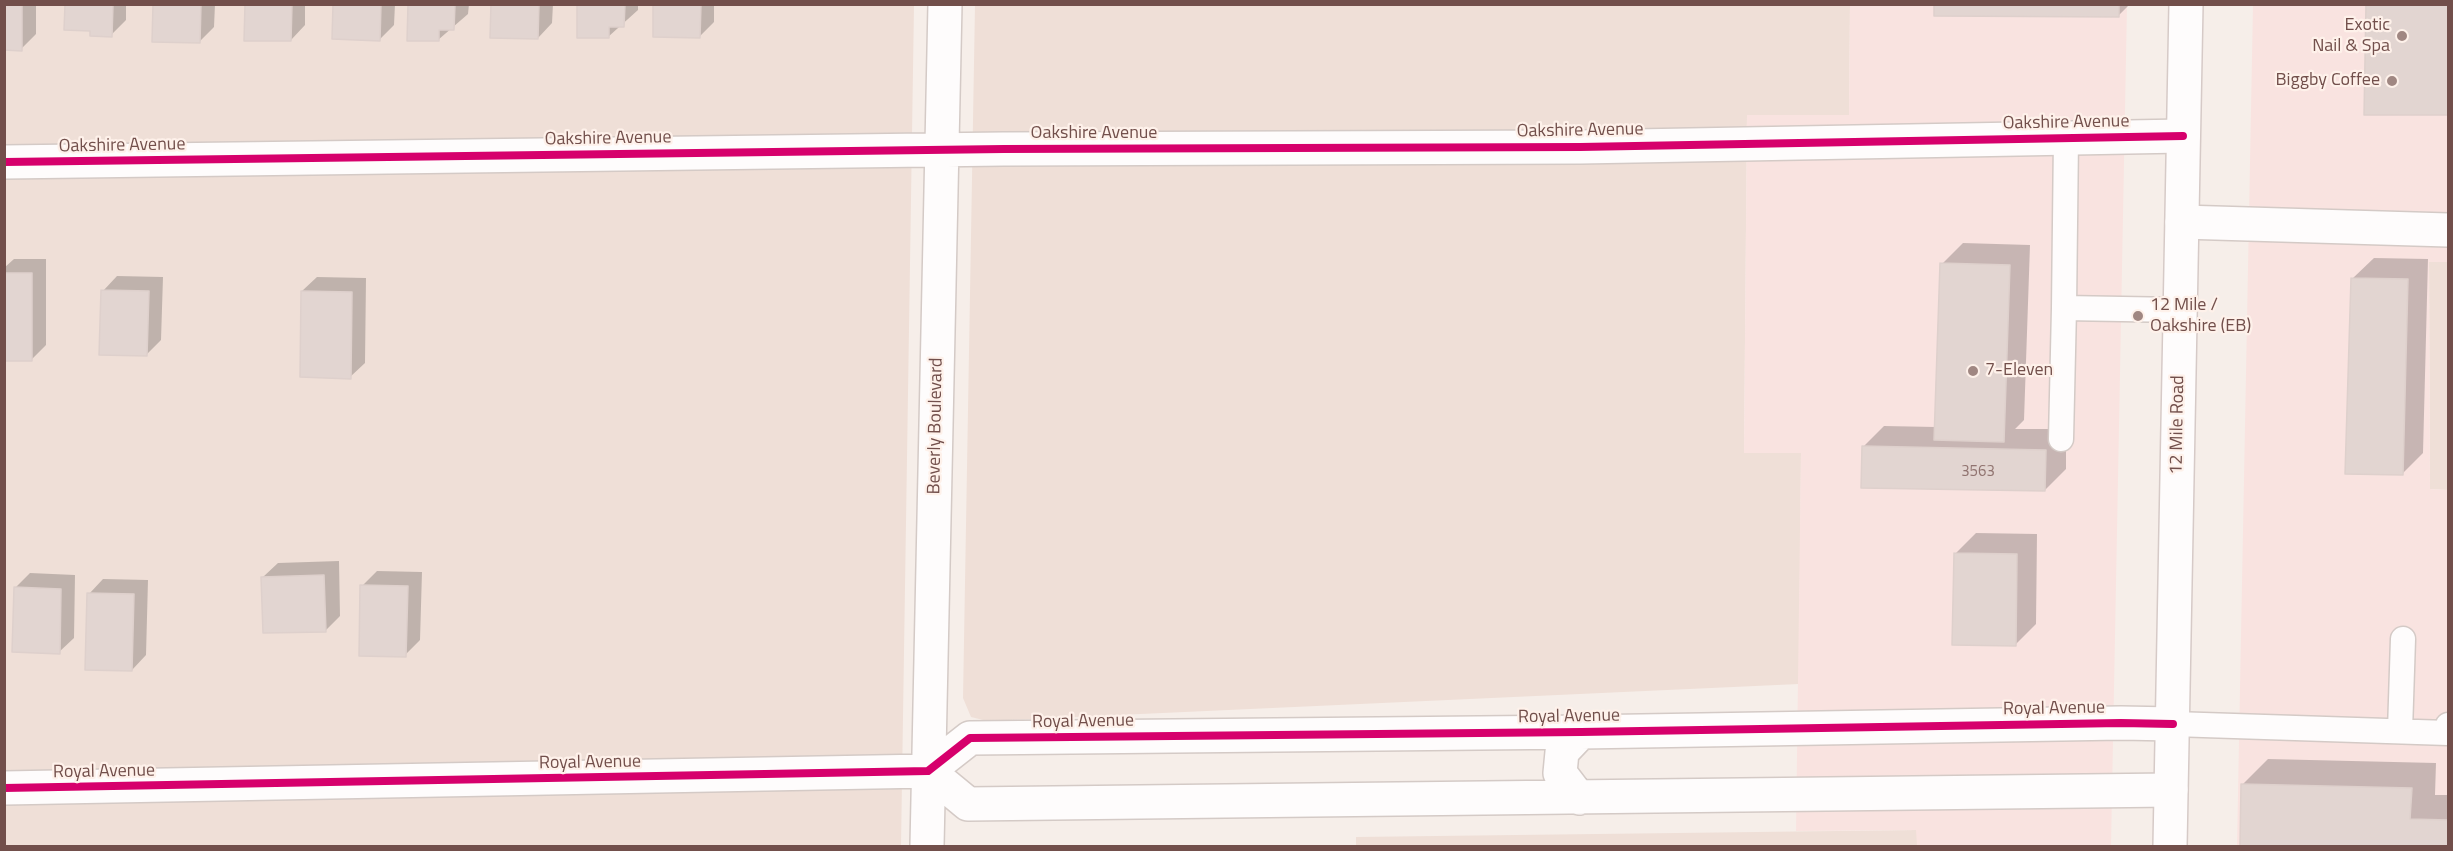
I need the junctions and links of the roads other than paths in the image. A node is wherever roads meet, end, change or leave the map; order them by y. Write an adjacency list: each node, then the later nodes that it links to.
1 (945, 4): 5 (street, Beverly Boulevard)
2 (2186, 4): 3 (street, 12 Mile Road)
3 (2183, 136): 4 (street, Oakshire Avenue); 7 (street, 12 Mile Road)
4 (2066, 138): 5 (street, Oakshire Avenue); 9 (lane)
5 (943, 150): 6 (street, Oakshire Avenue); 18 (street, Beverly Boulevard)
6 (4, 162)
7 (2181, 222): 8 (street); 10 (street, 12 Mile Road)
8 (2448, 230)
9 (2064, 308): 10 (lane); 11 (lane)
10 (2180, 310): 13 (street, 12 Mile Road)
11 (2061, 439)
12 (2403, 639): 15 (lane)
13 (2173, 724): 15 (lane); 16 (street, Royal Avenue); 20 (street, 12 Mile Road)
14 (2448, 724): 17 (lane)
15 (2400, 731): 17 (lane)
16 (1581, 732): 18 (street, Royal Avenue); 21 (street, Royal Avenue)
17 (2448, 733)
18 (928, 771): 19 (street, Royal Avenue); 21 (street); 22 (street, Beverly Boulevard)
19 (4, 788)
20 (2171, 790): 21 (street); 23 (street, 12 Mile Road)
21 (1579, 798)
22 (927, 846)
23 (2170, 846)

